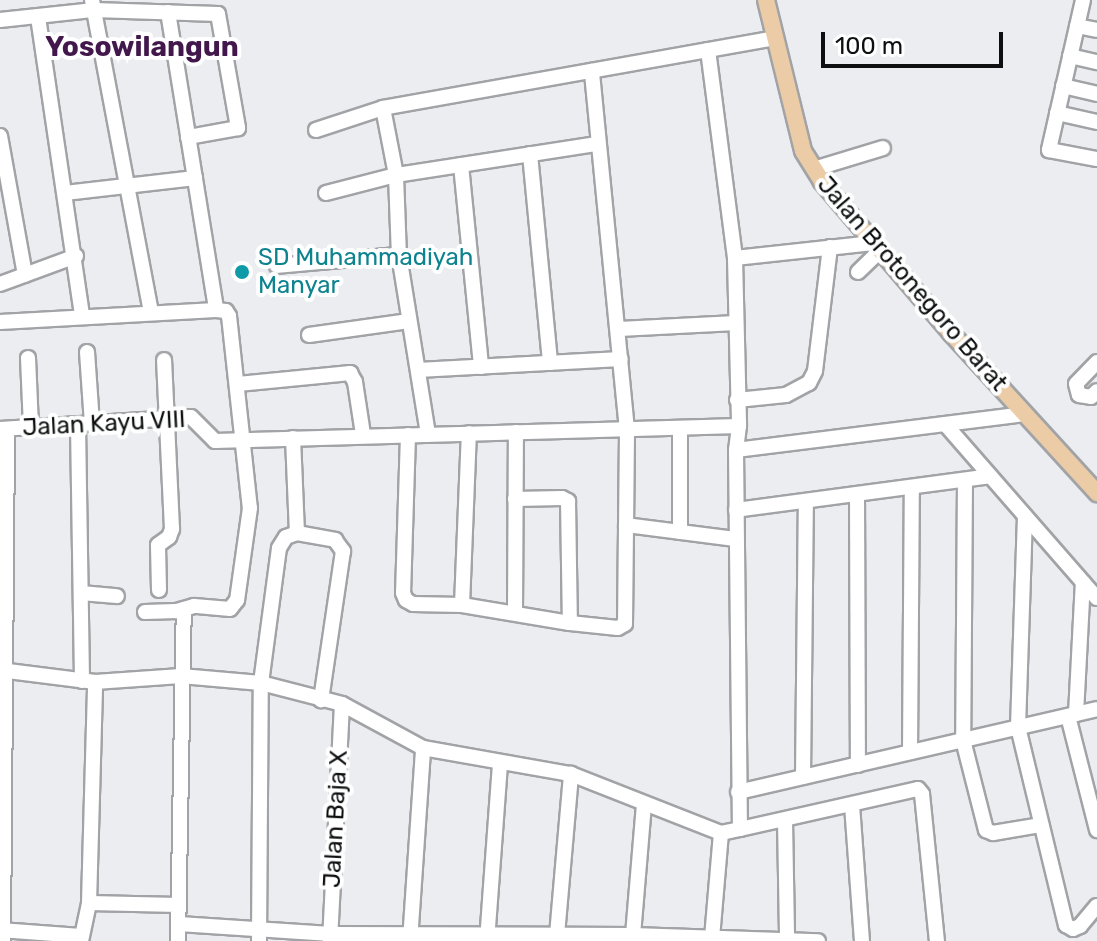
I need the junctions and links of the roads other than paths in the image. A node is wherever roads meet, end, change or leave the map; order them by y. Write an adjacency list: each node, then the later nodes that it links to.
1 (766, 0): 9 (main road, Jalan Brotonegoro Barat)
2 (1083, 0): 7 (street)
3 (93, 5): 4 (street); 5 (street); 31 (street)
4 (168, 12): 21 (street); 21 (street)
5 (38, 17): 6 (street); 32 (street)
6 (0, 20)
7 (1077, 26): 8 (street); 11 (street)
8 (1097, 30)
9 (775, 38): 10 (street); 27 (main road, Jalan Brotonegoro Barat)
10 (708, 50): 13 (street); 38 (street)
11 (1070, 56): 12 (street); 14 (street)
12 (1097, 62)
13 (592, 71): 16 (street); 22 (street)
14 (1063, 86): 15 (street); 17 (street)
15 (1097, 94)
16 (383, 108): 19 (street); 29 (street)
17 (1057, 113): 18 (street); 25 (street)
18 (1097, 122)
19 (316, 130)
20 (0, 136): 28 (street)
21 (188, 137): 30 (street)
22 (597, 144): 24 (street); 49 (street)
23 (883, 148): 27 (street)
24 (530, 154): 26 (street); 56 (street)
25 (1097, 159)
26 (461, 165): 29 (street); 57 (street)
27 (814, 169): 35 (main road, Jalan Brotonegoro Barat)
28 (3, 170): 41 (street)
29 (396, 175): 33 (street); 36 (street)
30 (195, 178): 31 (street); 43 (street)
31 (128, 186): 32 (street); 44 (street)
32 (65, 193): 37 (street)
33 (326, 193)
34 (830, 247): 35 (street); 38 (street); 61 (street)
35 (877, 247): 40 (street); 62 (main road, Jalan Brotonegoro Barat)
36 (399, 255): 39 (street); 46 (street)
37 (76, 256): 41 (street); 45 (street)
38 (735, 258): 48 (street)
39 (277, 266)
40 (858, 272)
41 (25, 275): 42 (street)
42 (0, 284)
43 (216, 310): 44 (street); 59 (street)
44 (151, 312): 45 (street)
45 (82, 316): 47 (street)
46 (409, 321): 50 (street); 58 (street)
47 (0, 322)
48 (736, 323): 49 (street); 61 (street)
49 (619, 329): 53 (street)
50 (309, 335)
51 (87, 352): 64 (street)
52 (28, 358): 67 (street)
53 (621, 359): 56 (street); 69 (street)
54 (164, 360): 63 (street)
55 (1097, 362): 60 (street)
56 (550, 363): 57 (street)
57 (481, 367): 58 (street)
58 (418, 370): 75 (street)
59 (238, 384): 73 (street); 77 (street)
60 (1097, 391)
61 (737, 400): 66 (street)
62 (1024, 414): 65 (street); 82 (main road, Jalan Brotonegoro Barat)
63 (168, 418): 64 (street, Jalan Kayu VIII); 77 (street, Jalan Kayu VIII); 93 (street)
64 (85, 424): 67 (street, Jalan Kayu VIII); 94 (street)
65 (945, 424): 78 (street); 79 (street)
66 (739, 426): 70 (street, Jalan Kayu VIII); 78 (street)
67 (31, 427): 68 (street, Jalan Kayu VIII)
68 (3, 429): 102 (street)
69 (627, 430): 70 (street, Jalan Kayu VIII); 71 (street, Jalan Kayu VIII); 88 (street)
70 (680, 430): 89 (street)
71 (516, 432): 72 (street, Jalan Kayu VIII); 84 (street)
72 (469, 433): 75 (street, Jalan Kayu VIII); 97 (street)
73 (363, 434): 74 (street, Jalan Kayu VIII); 76 (street, Jalan Kayu VIII)
74 (408, 435): 75 (street, Jalan Kayu VIII); 97 (street)
75 (428, 435)
76 (293, 438): 77 (street, Jalan Kayu VIII); 90 (street)
77 (245, 440): 98 (street)
78 (736, 450): 86 (street)
79 (990, 476): 80 (street); 87 (street)
80 (965, 480): 81 (street); 111 (street)
81 (912, 487): 83 (street); 113 (street)
82 (1097, 493)
83 (857, 494): 85 (street); 115 (street)
84 (515, 499): 100 (street); 101 (street)
85 (806, 501): 86 (street); 118 (street)
86 (736, 510): 91 (street)
87 (1025, 516): 92 (street); 110 (street)
88 (626, 525): 89 (street); 101 (street)
89 (680, 532): 91 (street)
90 (297, 533): 105 (street); 106 (street)
91 (736, 539): 119 (street)
92 (1083, 582): 96 (street); 109 (street)
93 (159, 590)
94 (81, 593): 95 (street); 104 (street)
95 (117, 596)
96 (1097, 598)
97 (462, 605): 100 (street)
98 (184, 609): 99 (street); 103 (street)
99 (145, 612)
100 (515, 613): 101 (street)
101 (570, 623)
102 (3, 670): 104 (street); 131 (street)
103 (181, 676): 104 (street); 105 (street); 128 (street)
104 (89, 682): 127 (street)
105 (261, 683): 106 (street); 132 (street)
106 (321, 700): 107 (street)
107 (342, 704): 112 (street); 137 (street, Jalan Baja X)
108 (1097, 709): 109 (street)
109 (1072, 715): 110 (street); 117 (street)
110 (1018, 727): 111 (street); 123 (street)
111 (963, 740): 113 (street); 123 (street)
112 (423, 748): 114 (street); 135 (street)
113 (910, 752): 115 (street)
114 (500, 764): 116 (street); 138 (street)
115 (858, 765): 118 (street)
116 (571, 774): 120 (street); 133 (street)
117 (1090, 776): 125 (street)
118 (803, 777): 119 (street)
119 (738, 792): 124 (street)
120 (644, 803): 126 (street); 134 (street)
121 (852, 805): 122 (street); 146 (street); 147 (street)
122 (785, 820): 124 (street); 142 (street)
123 (1041, 825): 129 (street)
124 (740, 829): 126 (street)
125 (1097, 830)
126 (721, 833): 140 (street)
127 (89, 903): 128 (street); 136 (street)
128 (179, 905): 130 (street)
129 (1097, 906)
130 (179, 924): 132 (street); 144 (street)
131 (3, 934): 136 (street)
132 (260, 935): 137 (street)
133 (557, 935): 138 (street); 141 (street)
134 (633, 935): 139 (street); 141 (street)
135 (410, 937): 137 (street); 138 (street)
136 (81, 938)
137 (330, 938)
138 (487, 938)
139 (653, 938): 140 (street)
140 (712, 938): 143 (street)
141 (574, 939)
142 (787, 939): 143 (street); 145 (street)
143 (731, 940)
144 (178, 941)
145 (815, 941)
146 (862, 941)
147 (937, 941)

